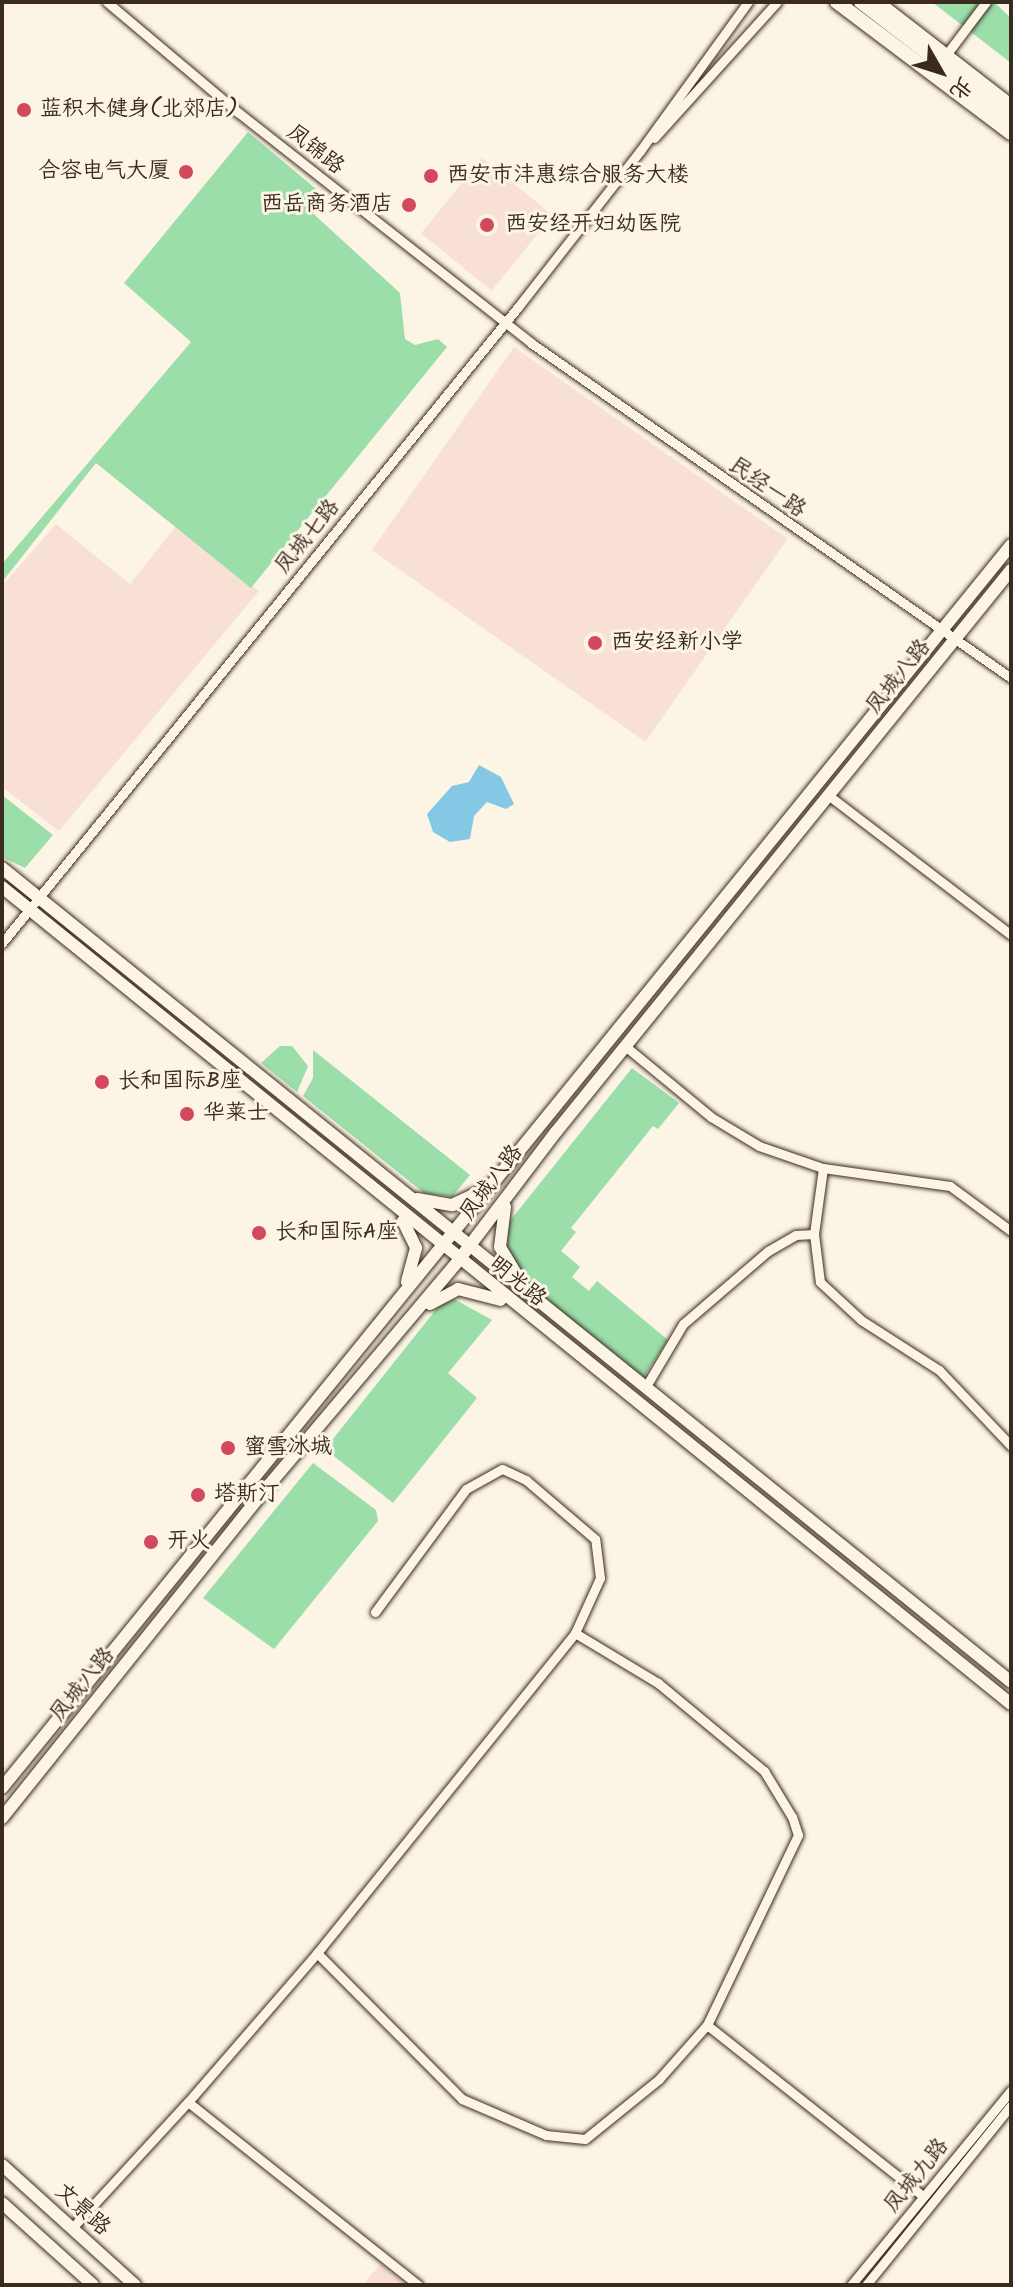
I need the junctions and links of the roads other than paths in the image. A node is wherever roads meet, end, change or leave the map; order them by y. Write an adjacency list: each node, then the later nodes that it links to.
1 (107, 2): 15 (street, 凤锦路)
2 (748, 2): 14 (street, 凤城七路)
3 (777, 2): 14 (street, 凤城七路)
4 (828, 2): 13 (main road)
5 (837, 2): 12 (highway)
6 (861, 2): 11 (highway)
7 (878, 2): 9 (main road)
8 (986, 2): 9 (street)
9 (946, 55): 10 (main road)
10 (1011, 105)
11 (1011, 117)
12 (1011, 133)
13 (1011, 141)
14 (640, 151): 15 (street, 凤城七路)
15 (504, 323): 18 (street, 民经一路); 24 (street, 凤城七路)
16 (1011, 545): 18 (main road, 凤城八路)
17 (1011, 570): 19 (main road, 凤城八路)
18 (941, 632): 19 (street, 民经一路); 30 (main road, 凤城八路)
19 (954, 641): 20 (street, 民经一路); 21 (main road, 凤城八路)
20 (1011, 678)
21 (828, 795): 26 (street); 28 (main road, 凤城八路)
22 (2, 868): 24 (main road, 明光路)
23 (2, 887): 25 (main road, 明光路)
24 (38, 897): 25 (street, 凤城七路); 32 (main road, 明光路)
25 (29, 909): 27 (street, 凤城七路); 33 (main road, 明光路)
26 (1011, 935)
27 (2, 943)
28 (625, 1046): 29 (street); 31 (main road, 凤城八路)
29 (823, 1168): 34 (street); 36 (street)
30 (500, 1176): 32 (main road); 35 (main road, 凤城八路)
31 (514, 1188): 37 (main road, 凤城八路); 40 (main road)
32 (402, 1192): 35 (main road, 明光路)
33 (391, 1206): 38 (main road, 明光路); 42 (main road)
34 (1011, 1231)
35 (453, 1233): 37 (main road, 明光路); 38 (main road, 凤城八路)
36 (814, 1234): 44 (street); 45 (street)
37 (469, 1246): 39 (main road, 凤城八路); 40 (main road, 明光路)
38 (441, 1247): 39 (main road, 明光路); 42 (main road, 凤城八路)
39 (458, 1261): 41 (main road, 明光路); 43 (main road, 凤城八路)
40 (527, 1290): 44 (main road, 明光路)
41 (515, 1306): 43 (main road); 49 (main road, 明光路)
42 (391, 1310): 50 (main road, 凤城八路)
43 (409, 1322): 51 (main road, 凤城八路)
44 (645, 1388): 48 (main road, 明光路)
45 (1011, 1446)
46 (375, 1612): 47 (street)
47 (575, 1633): 52 (street); 53 (street)
48 (1011, 1682)
49 (1011, 1704)
50 (2, 1788)
51 (2, 1818)
52 (317, 1953): 53 (street); 55 (street)
53 (707, 2025): 58 (street)
54 (1011, 2090): 58 (street, 凤城九路)
55 (188, 2102): 60 (street); 63 (street)
56 (1011, 2105): 65 (street, 凤城九路)
57 (2, 2165): 60 (main road, 文景路)
58 (923, 2196): 64 (street, 凤城九路)
59 (2, 2203): 61 (main road)
60 (72, 2228): 62 (main road, 文景路)
61 (93, 2285)
62 (135, 2285)
63 (418, 2285)
64 (851, 2285)
65 (866, 2285)

